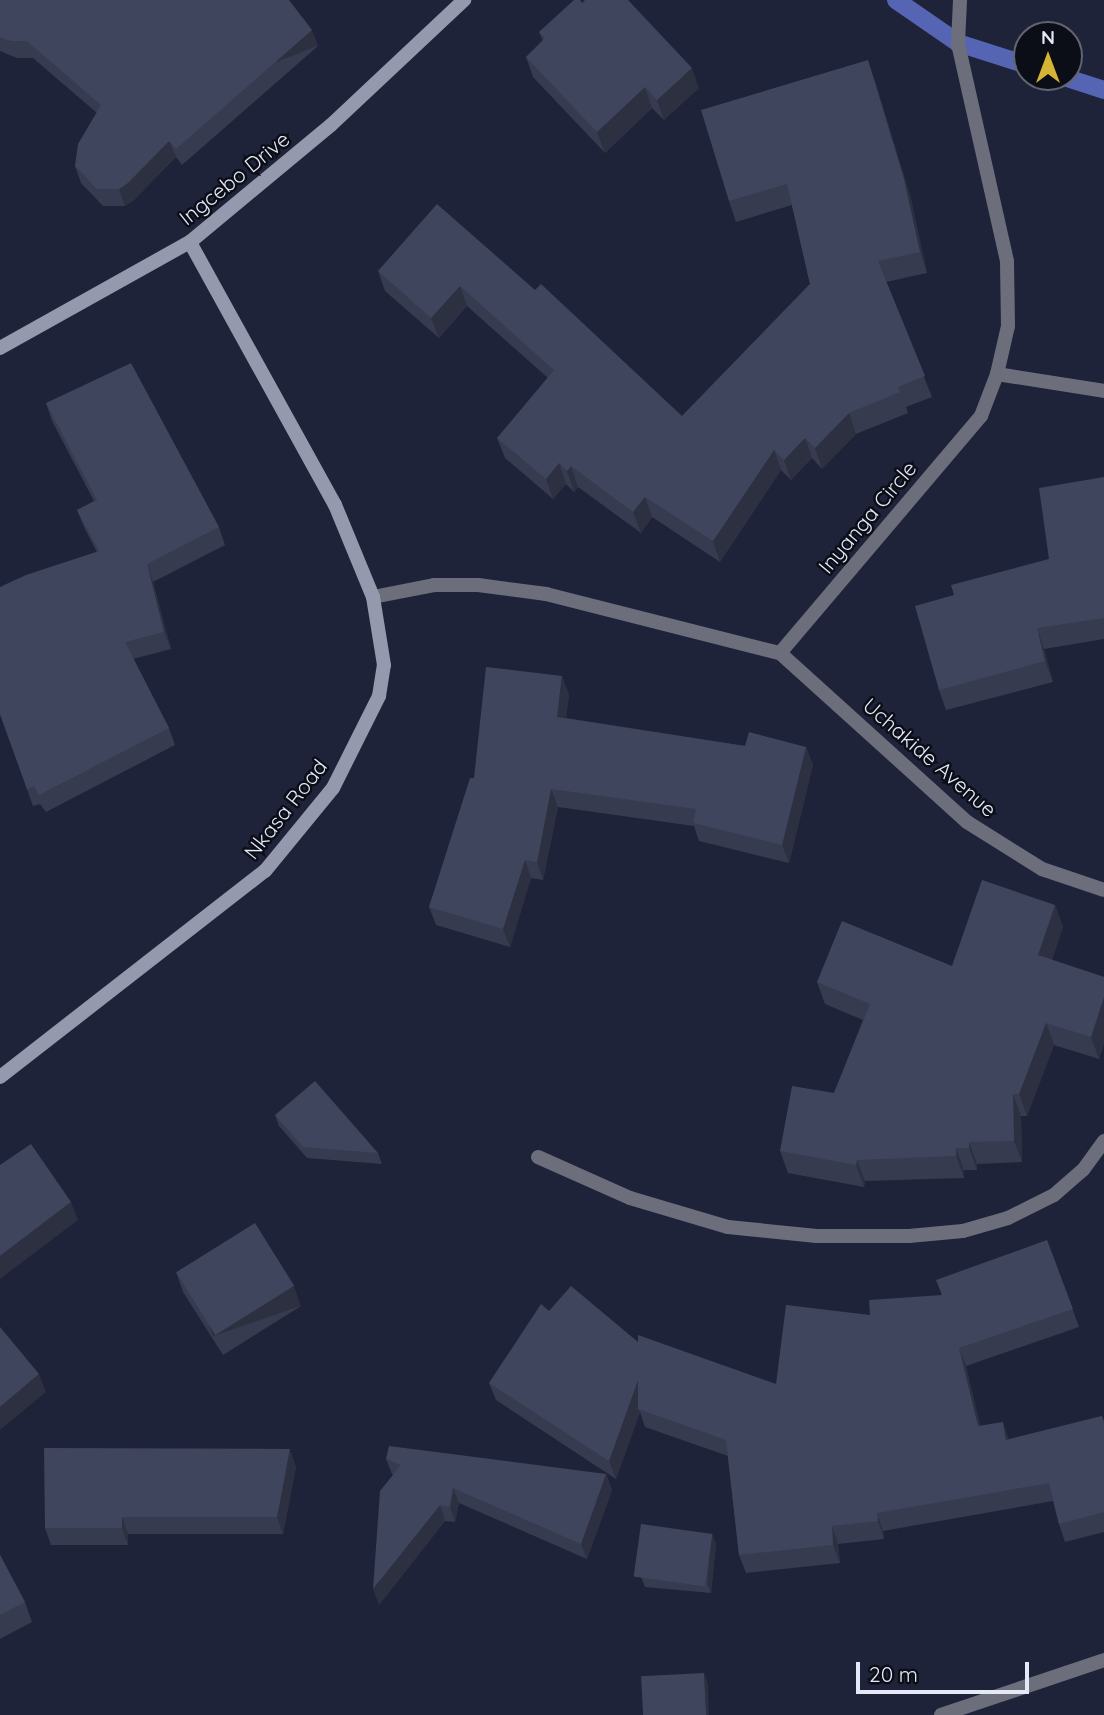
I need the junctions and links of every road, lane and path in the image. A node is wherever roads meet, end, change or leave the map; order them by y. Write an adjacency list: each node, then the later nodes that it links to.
1 (464, 0): 3 (street, Ingcebo Drive)
2 (960, 0): 5 (street, Inyanga Circle)
3 (190, 242): 4 (street, Ingcebo Drive); 7 (street, Nkasa Road)
4 (0, 348)
5 (997, 374): 6 (street); 8 (street, Inyanga Circle)
6 (1104, 390)
7 (373, 597): 8 (street); 10 (street, Nkasa Road)
8 (780, 653): 9 (street, Uchakide Avenue)
9 (1104, 890)
10 (0, 1077)
11 (1104, 1141): 12 (street)
12 (538, 1157)
13 (1104, 1660): 14 (street)
14 (941, 1715)

